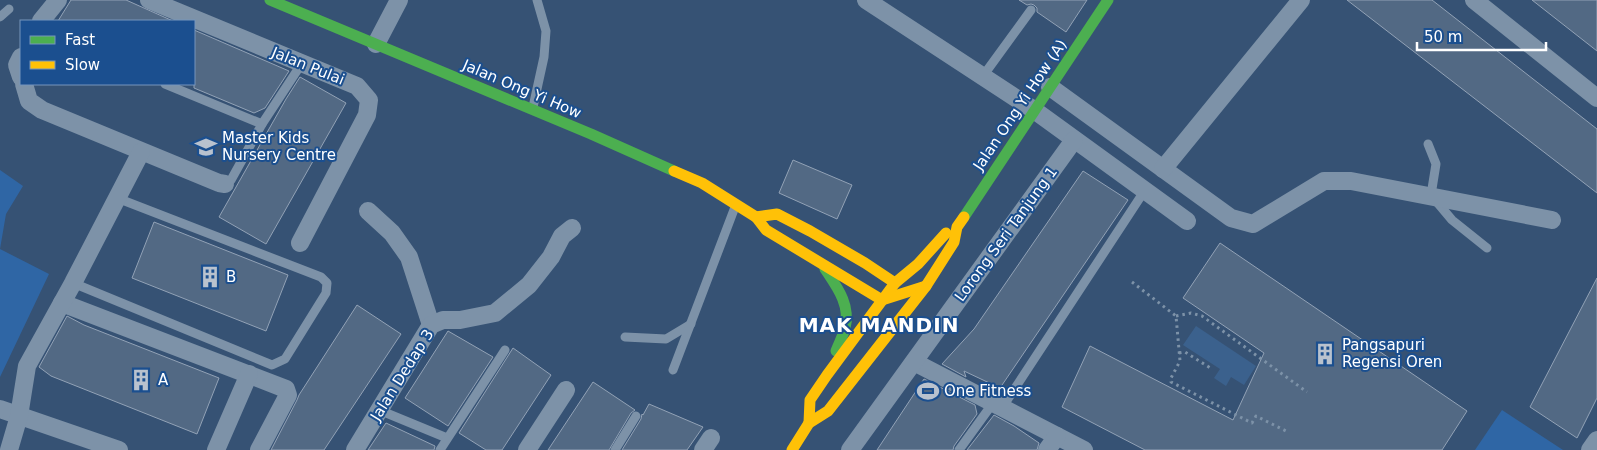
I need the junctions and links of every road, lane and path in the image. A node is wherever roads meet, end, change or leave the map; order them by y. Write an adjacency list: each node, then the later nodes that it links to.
1 (58, 0): 13 (street)
2 (149, 0): 16 (street, Jalan Pulai)
3 (270, 0): 14 (main road, Jalan Ong Yi How)
4 (399, 0): 14 (street)
5 (538, 0): 23 (lane)
6 (866, 0): 18 (street)
7 (1108, 0): 21 (main road, Jalan Ong Yi How (A))
8 (1302, 0): 29 (street)
9 (1474, 0): 22 (street)
10 (9, 9): 12 (lane)
11 (1031, 10): 18 (lane)
12 (0, 17)
13 (42, 20)
14 (376, 44): 23 (main road, Jalan Ong Yi How)
15 (20, 60): 17 (street)
16 (302, 63): 25 (lane); 41 (street, Jalan Pulai)
17 (20, 73)
18 (983, 76): 24 (street)
19 (24, 85): 28 (street)
20 (167, 85): 25 (lane)
21 (1050, 87): 24 (main road, Jalan Ong Yi How (A)); 29 (street)
22 (1597, 98)
23 (532, 110): 34 (main road, Jalan Ong Yi How)
24 (1034, 110): 26 (street); 39 (main road, Jalan Ong Yi How (A))
25 (262, 124): 30 (lane)
26 (1074, 140): 31 (street); 62 (street, Lorong Seri Tanjung 1)
27 (1428, 144): 32 (lane)
28 (141, 152): 30 (street); 33 (street)
29 (1164, 169): 32 (street)
30 (225, 184)
31 (1145, 190): 38 (street); 69 (lane)
32 (1431, 196): 37 (street); 42 (lane)
33 (117, 198): 49 (street); 49 (lane)
34 (736, 204): 36 (main road, Jalan Ong Yi How); 56 (lane)
35 (368, 211): 57 (street)
36 (756, 217): 43 (main road, Jalan Ong Yi How); 44 (main road)
37 (1552, 220)
38 (1187, 221)
39 (958, 227): 45 (main road, Jalan Ong Yi How (A)); 51 (main road, Jalan Ong Yi How (A))
40 (572, 228): 57 (street, Jalan Dedap 3)
41 (300, 243)
42 (1487, 248)
43 (820, 261): 52 (main road, Jalan Ong Yi How); 66 (main road)
44 (865, 263): 46 (main road); 50 (main road)
45 (918, 264): 47 (main road); 50 (main road, Jalan Ong Yi How (A))
46 (886, 266)
47 (902, 266)
48 (1132, 282): 55 (path)
49 (73, 283): 53 (street)
50 (895, 283): 52 (main road); 54 (main road)
51 (926, 286): 54 (main road); 59 (main road)
52 (882, 300): 54 (main road); 66 (main road)
53 (62, 303): 65 (street); 72 (street)
54 (894, 304): 59 (main road)
55 (1176, 316): 61 (path); 68 (path)
56 (691, 324): 58 (lane); 64 (lane)
57 (432, 325): 71 (street, Jalan Dedap 3)
58 (625, 337)
59 (877, 347): 74 (main road)
60 (506, 350): 76 (lane)
61 (1179, 353): 63 (path); 75 (path)
62 (914, 362): 69 (street); 88 (street, Lorong Seri Tanjung 1)
63 (1212, 369)
64 (673, 370)
65 (249, 374): 81 (street); 82 (street)
66 (827, 375): 74 (main road)
67 (566, 390): 85 (street)
68 (1307, 392)
69 (998, 405): 78 (street); 89 (lane)
70 (0, 409): 72 (street)
71 (379, 410): 76 (lane); 83 (street, Jalan Dedap 3)
72 (19, 416): 79 (street); 80 (street)
73 (636, 416): 86 (lane)
74 (809, 423): 87 (main road)
75 (1288, 432)
76 (448, 438): 84 (lane)
77 (1597, 440): 91 (street)
78 (1052, 443): 90 (street)
79 (9, 450)
80 (119, 450)
81 (216, 450)
82 (259, 450)
83 (355, 450)
84 (440, 450)
85 (527, 450)
86 (615, 450)
87 (792, 450)
88 (850, 450)
89 (959, 450)
90 (1084, 450)
91 (1590, 450)

